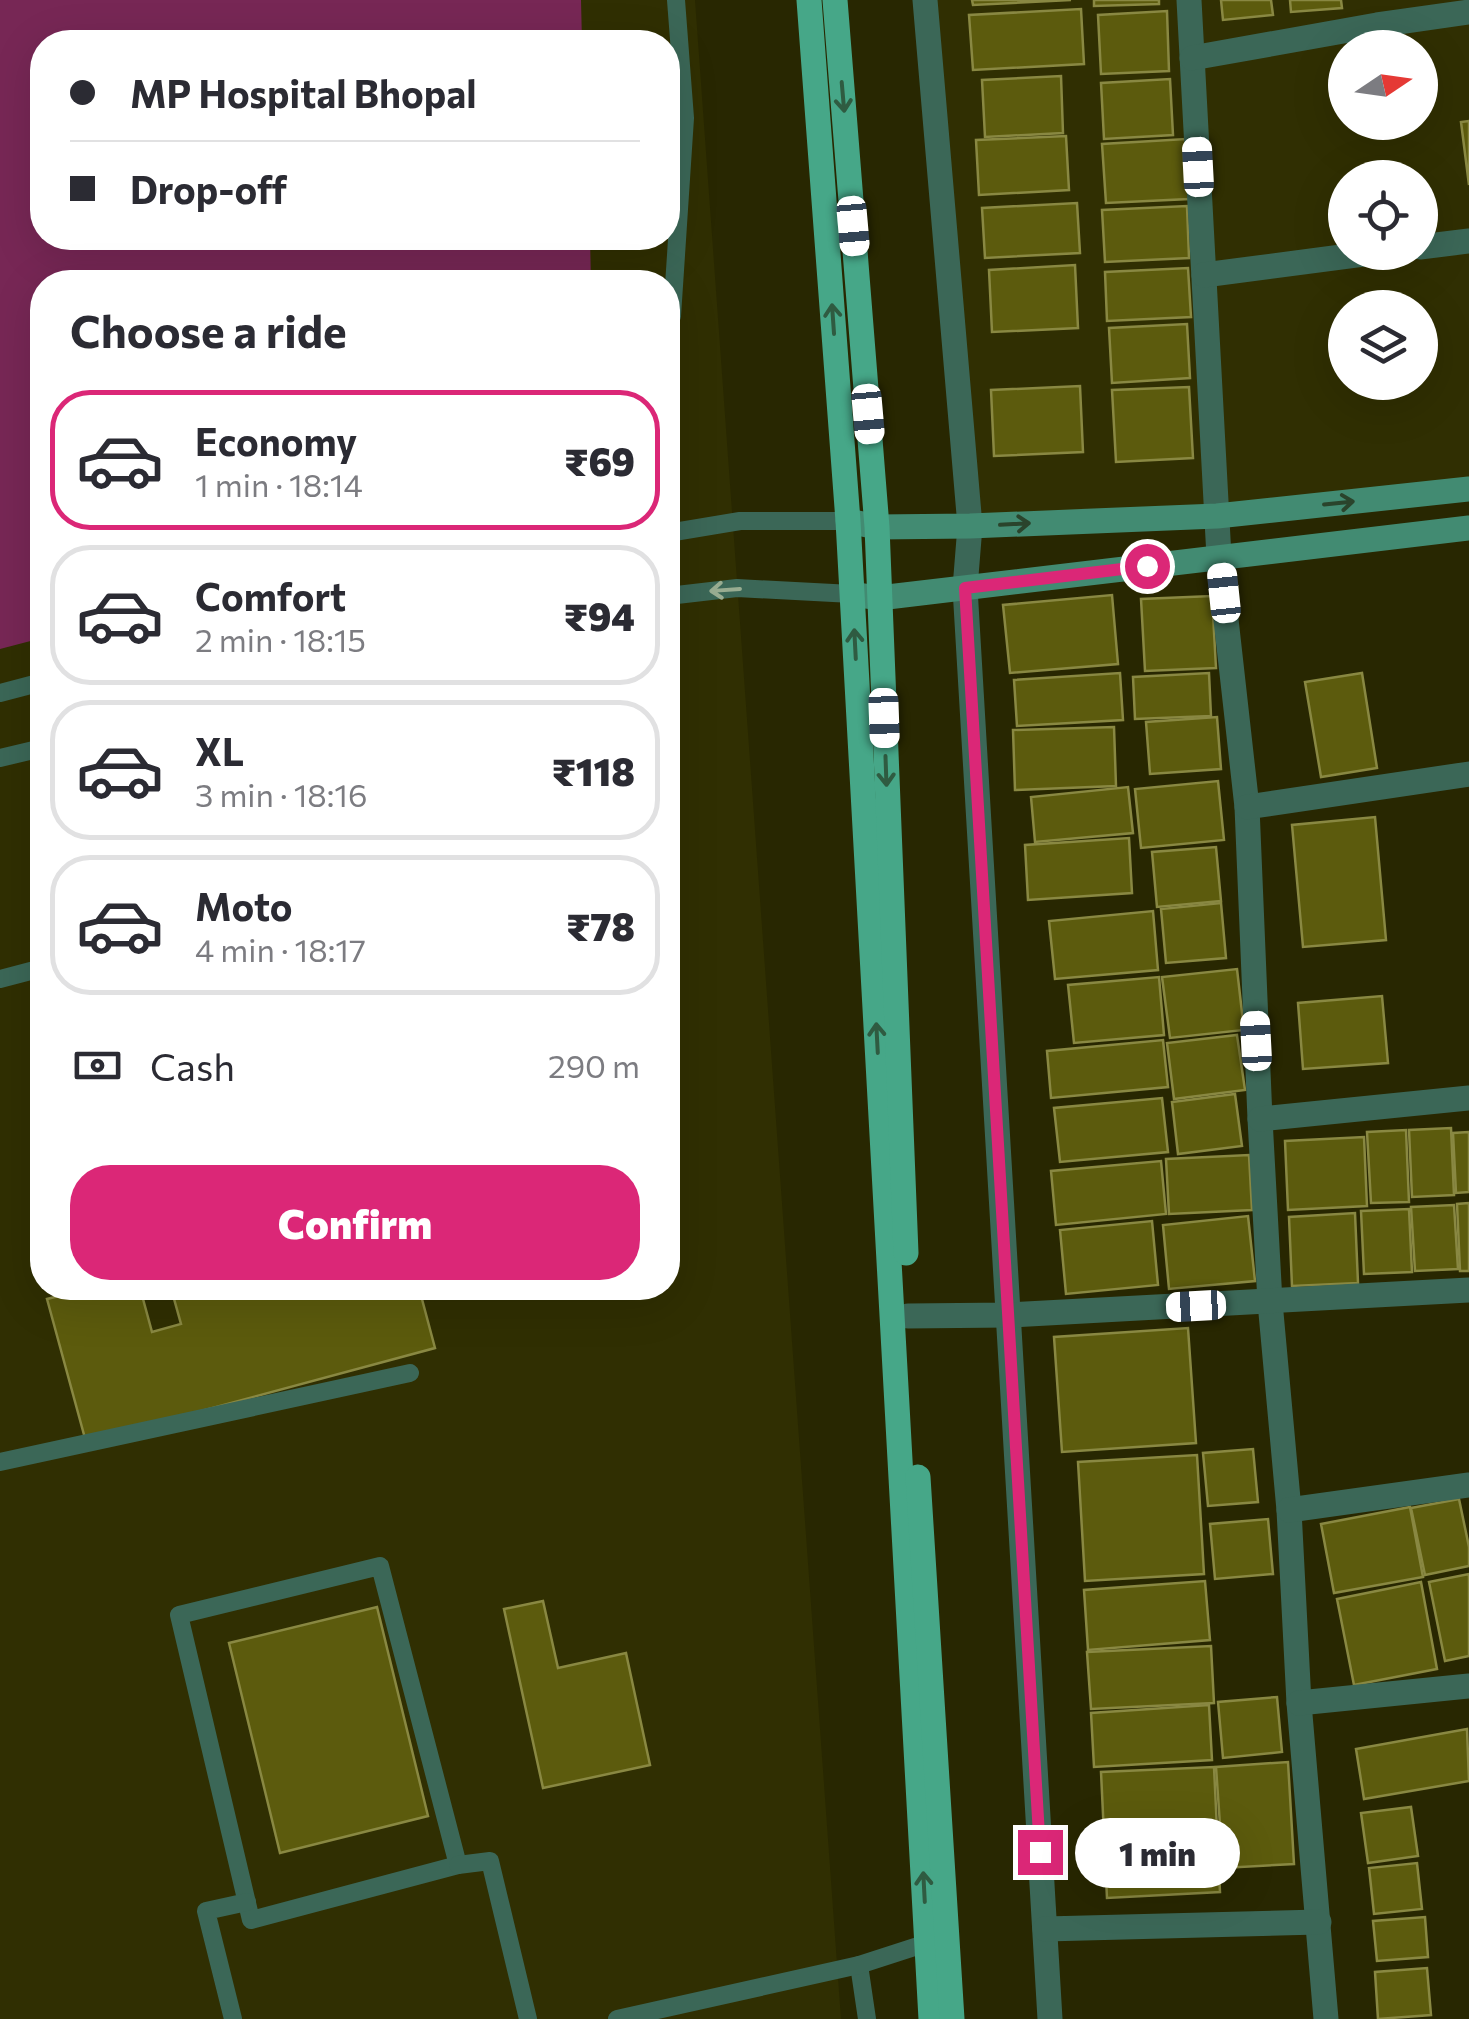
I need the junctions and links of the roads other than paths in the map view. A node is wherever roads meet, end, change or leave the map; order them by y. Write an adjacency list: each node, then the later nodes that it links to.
1 (676, 0): 8 (lane)
2 (809, 0): 18 (main road, one-way to 2)
3 (835, 0): 20 (main road, one-way to 20)
4 (925, 0): 19 (street)
5 (1189, 0): 10 (street)
6 (1376, 12): 7 (street); 10 (street)
7 (1469, 12)
8 (678, 30)
9 (680, 52): 11 (lane)
10 (1192, 58): 15 (street)
11 (680, 194)
12 (1469, 241): 13 (street)
13 (1438, 245)
14 (1328, 259): 15 (street)
15 (1204, 275): 17 (street)
16 (1469, 489): 17 (street, one-way to 16)
17 (1217, 516): 19 (street, one-way to 17); 23 (street)
18 (848, 521): 20 (street); 22 (lane); 25 (main road)
19 (970, 526): 20 (street); 24 (street)
20 (877, 528): 27 (main road)
21 (1469, 528): 23 (street)
22 (680, 531)
23 (1220, 558): 24 (street); 33 (street)
24 (965, 588): 27 (street); 41 (street)
25 (852, 594): 26 (lane, one-way to 26); 27 (street); 52 (main road, one-way to 25)
26 (680, 595)
27 (880, 598): 40 (main road, one-way to 40)
28 (30, 685): 29 (lane)
29 (0, 693)
30 (30, 751): 31 (lane)
31 (0, 758)
32 (1469, 774): 33 (street)
33 (1247, 807): 37 (street)
34 (30, 971): 35 (lane)
35 (0, 979)
36 (1469, 1098): 37 (street)
37 (1260, 1119): 39 (street)
38 (1469, 1290): 39 (street)
39 (1270, 1302): 41 (street); 45 (street)
40 (908, 1316): 41 (street); 60 (main road)
41 (1009, 1316): 51 (street)
42 (410, 1372): 43 (lane)
43 (0, 1462)
44 (1469, 1485): 45 (street)
45 (1289, 1510): 47 (street)
46 (1469, 1686): 47 (street)
47 (1298, 1703): 50 (street)
48 (458, 1865): 49 (lane); 49 (lane); 56 (lane)
49 (247, 1902): 55 (lane)
50 (1320, 1922): 51 (street); 62 (street)
51 (1045, 1929): 61 (street)
52 (927, 1943): 53 (lane); 59 (main road)
53 (859, 1966): 54 (lane); 58 (lane)
54 (663, 2013): 57 (lane)
55 (234, 2019)
56 (528, 2019)
57 (617, 2019)
58 (868, 2019)
59 (931, 2019)
60 (952, 2019)
61 (1050, 2019)
62 (1326, 2019)

